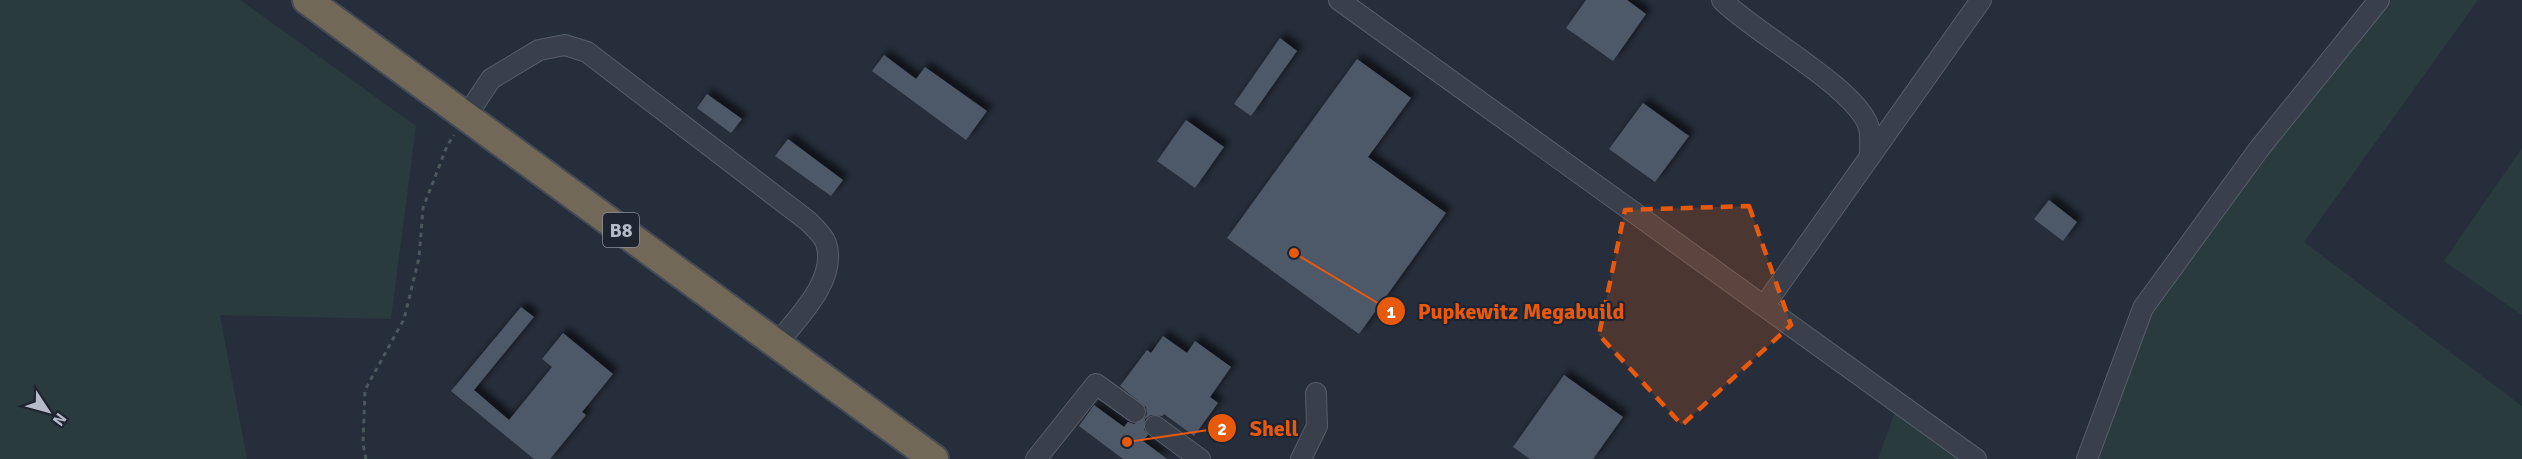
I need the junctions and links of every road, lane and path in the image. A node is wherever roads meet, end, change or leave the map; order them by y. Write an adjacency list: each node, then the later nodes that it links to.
1 (307, 0): 6 (highway, B8)
2 (1339, 0): 8 (street)
3 (1722, 0): 7 (street)
4 (1981, 0): 7 (street)
5 (2379, 0): 19 (street)
6 (466, 115): 9 (highway, B8); 9 (street); 13 (path)
7 (1870, 156): 8 (street)
8 (1764, 306): 18 (street)
9 (776, 345): 14 (highway, B8)
10 (1316, 393): 17 (street)
11 (1135, 412): 15 (street)
12 (1155, 426): 16 (street)
13 (366, 459)
14 (934, 459)
15 (1036, 459)
16 (1200, 459)
17 (1301, 459)
18 (1977, 459)
19 (2087, 459)

